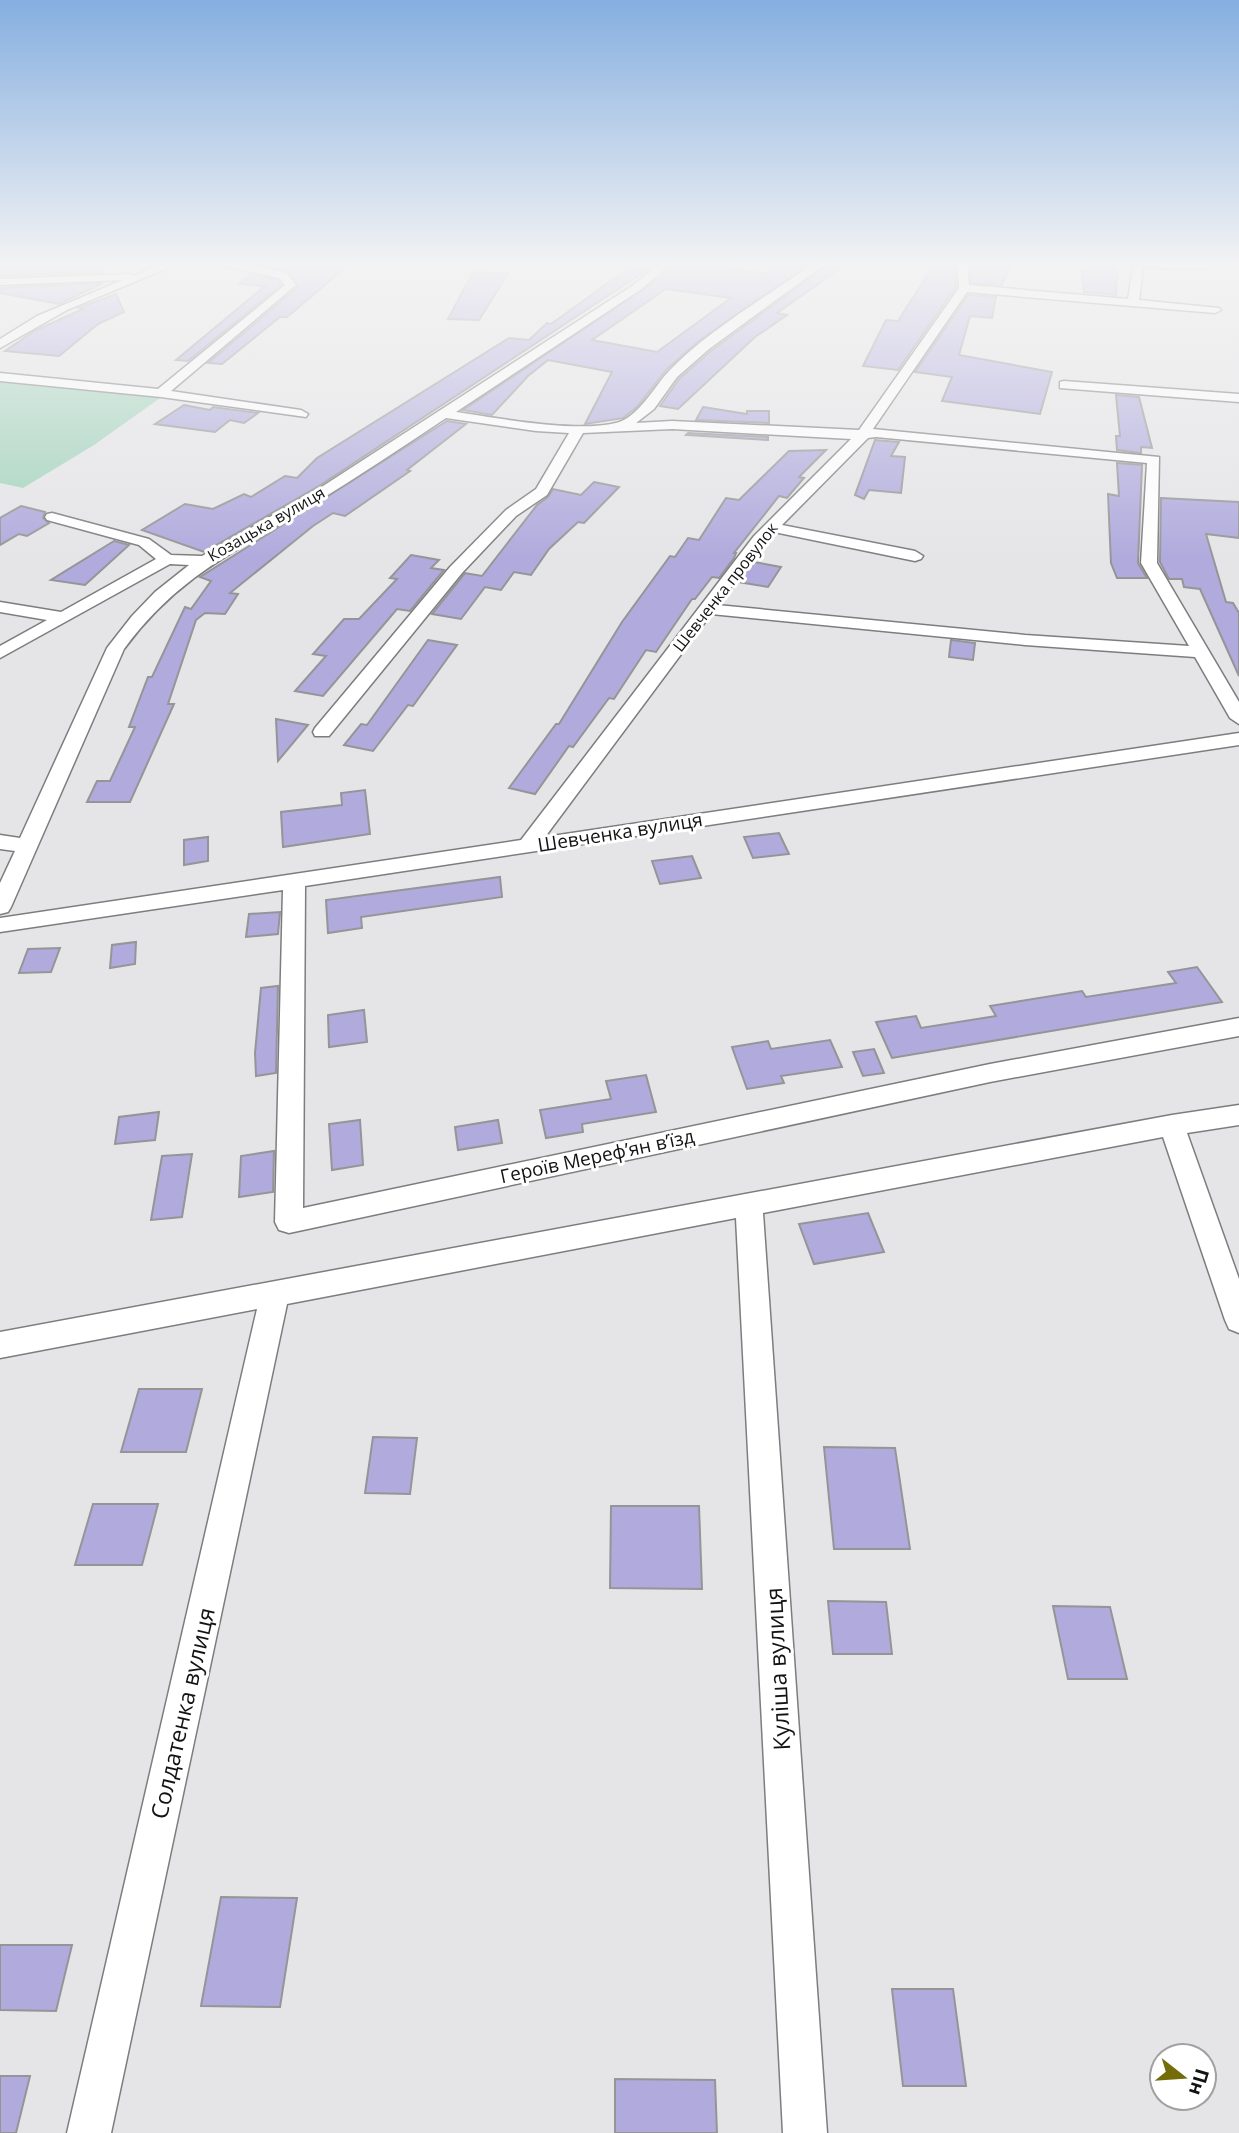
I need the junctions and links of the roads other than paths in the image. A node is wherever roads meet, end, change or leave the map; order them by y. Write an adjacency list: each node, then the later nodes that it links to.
1 (199, 362): 7 (street)
2 (523, 362): 10 (street, Козацька вулиця)
3 (687, 362): 11 (street)
4 (913, 362): 13 (street, Шевченка провулок)
5 (0, 377): 7 (street)
6 (1064, 385): 8 (street)
7 (161, 393): 9 (street)
8 (1239, 398)
9 (301, 414)
10 (443, 414): 12 (street); 18 (street, Козацька вулиця)
11 (623, 426): 12 (street); 13 (street)
12 (578, 429): 25 (street)
13 (863, 434): 15 (street, Шевченка провулок); 22 (street)
14 (52, 517): 17 (street)
15 (772, 527): 16 (street); 20 (street, Шевченка провулок)
16 (915, 556)
17 (167, 559): 18 (street); 21 (street)
18 (202, 561): 28 (street, Козацька вулиця)
19 (0, 607): 21 (street)
20 (706, 609): 22 (street); 29 (street, Шевченка провулок)
21 (62, 617): 23 (street)
22 (1200, 652): 24 (street)
23 (0, 653)
24 (1239, 718)
25 (322, 732)
26 (1239, 738): 29 (street, Шевченка вулиця)
27 (0, 842): 28 (street)
28 (28, 846): 31 (street, Козацька вулиця)
29 (527, 846): 30 (street, Шевченка вулиця)
30 (294, 881): 32 (street, Шевченка вулиця); 33 (street, Героїв Мерефʼян вʼїзд)
31 (0, 907)
32 (0, 925)
33 (1239, 1027)
34 (1239, 1115): 35 (street)
35 (1172, 1125): 36 (street); 38 (street)
36 (749, 1205): 37 (street); 41 (street, Куліша вулиця)
37 (275, 1293): 39 (street); 40 (street, Солдатенка вулиця)
38 (1239, 1320)
39 (0, 1345)
40 (89, 2133)
41 (805, 2133)

